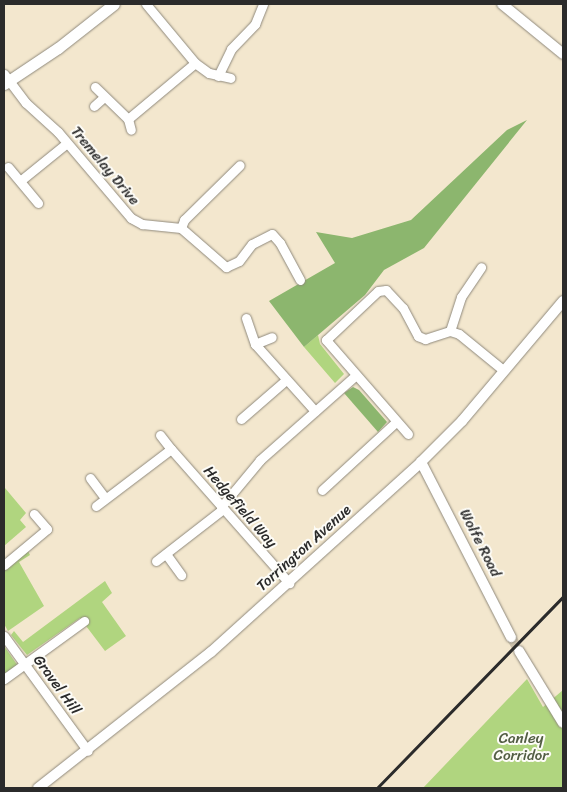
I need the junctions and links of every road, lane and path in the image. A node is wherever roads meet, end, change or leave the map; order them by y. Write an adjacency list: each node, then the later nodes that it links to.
1 (114, 4): 9 (main road)
2 (146, 4): 6 (street)
3 (263, 4): 7 (street)
4 (502, 4): 5 (street)
5 (563, 54)
6 (195, 63): 7 (street); 13 (street)
7 (218, 76): 8 (street)
8 (230, 78)
9 (6, 79): 15 (street, Tremelay Drive)
10 (96, 87): 11 (street)
11 (103, 98): 12 (street); 13 (street)
12 (94, 106)
13 (128, 119): 14 (street)
14 (131, 130)
15 (67, 143): 18 (street); 20 (street, Tremelay Drive)
16 (240, 165): 20 (street)
17 (8, 167): 18 (street)
18 (20, 181): 19 (street)
19 (38, 203)
20 (181, 228): 22 (street)
21 (481, 267): 25 (street)
22 (300, 280)
23 (563, 301): 28 (street, Torrington Avenue)
24 (246, 318): 27 (street)
25 (450, 331): 28 (street); 29 (street)
26 (272, 337): 27 (street)
27 (255, 344): 30 (street)
28 (503, 370): 37 (street, Torrington Avenue)
29 (355, 376): 31 (street); 33 (street)
30 (286, 380): 31 (street); 32 (street)
31 (315, 412): 42 (street)
32 (241, 419)
33 (396, 422): 34 (street); 39 (street)
34 (408, 434)
35 (160, 435): 36 (street, Hedgefield Way)
36 (171, 449): 40 (street); 42 (street, Hedgefield Way)
37 (422, 462): 48 (street, Torrington Avenue); 51 (street, Wolfe Road)
38 (90, 478): 40 (street)
39 (322, 490)
40 (105, 498): 41 (street)
41 (96, 506)
42 (222, 508): 44 (street); 48 (street, Hedgefield Way)
43 (34, 514): 46 (street)
44 (166, 554): 45 (street); 47 (street)
45 (156, 561)
46 (4, 565)
47 (181, 575)
48 (289, 583): 56 (street, Torrington Avenue)
49 (84, 621): 53 (street)
50 (4, 636): 53 (street, Gravel Hill)
51 (511, 637)
52 (519, 651): 55 (street)
53 (25, 664): 54 (street); 56 (street, Gravel Hill)
54 (4, 679)
55 (563, 722)
56 (88, 751): 57 (street, Torrington Avenue)
57 (38, 788)

